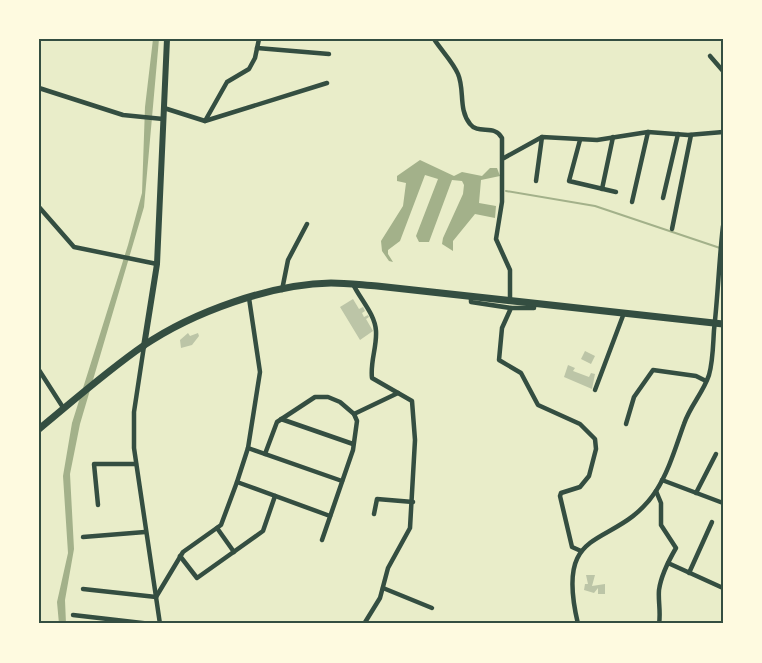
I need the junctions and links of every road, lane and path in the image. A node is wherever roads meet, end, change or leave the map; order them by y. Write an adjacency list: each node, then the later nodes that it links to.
1 (167, 39): 10 (main road)
2 (259, 39): 4 (street)
3 (434, 39): 20 (street)
4 (257, 48): 5 (street); 12 (street)
5 (329, 54)
6 (710, 56): 7 (street)
7 (723, 71)
8 (327, 83): 12 (street)
9 (39, 88): 11 (street)
10 (164, 108): 11 (main road); 12 (street)
11 (160, 119): 31 (main road)
12 (205, 121)
13 (648, 132): 15 (street); 18 (street); 25 (street)
14 (723, 132): 16 (street)
15 (678, 134): 16 (street); 24 (street)
16 (691, 135): 29 (street)
17 (542, 137): 19 (street); 20 (street); 21 (street)
18 (613, 137): 19 (street); 22 (street)
19 (580, 140): 22 (street)
20 (504, 158): 35 (street)
21 (536, 181)
22 (602, 189): 23 (street)
23 (616, 192)
24 (663, 198)
25 (632, 202)
26 (39, 207): 31 (street)
27 (307, 224): 33 (street)
28 (723, 225): 30 (street)
29 (672, 229)
30 (723, 231): 37 (street)
31 (157, 264): 38 (main road)
32 (353, 284): 33 (main road); 35 (main road); 42 (street)
33 (282, 290): 34 (main road)
34 (249, 298): 38 (main road); 49 (street)
35 (511, 304): 36 (main road); 69 (street)
36 (624, 314): 37 (main road); 41 (street)
37 (719, 324): 40 (street)
38 (144, 346): 43 (main road); 52 (street)
39 (39, 370): 43 (street)
40 (706, 381): 46 (street); 53 (street)
41 (594, 390)
42 (398, 393): 44 (street); 59 (street)
43 (64, 409): 47 (main road)
44 (354, 414): 45 (street); 48 (street)
45 (281, 419): 48 (street); 50 (street)
46 (626, 424)
47 (39, 429)
48 (353, 444): 54 (street)
49 (248, 448): 50 (street); 55 (street)
50 (265, 454): 54 (street)
51 (716, 454): 57 (street)
52 (136, 464): 61 (street); 66 (street)
53 (662, 480): 56 (street); 57 (street)
54 (342, 481): 63 (street)
55 (237, 482): 58 (street); 65 (street)
56 (656, 491): 69 (street); 72 (street)
57 (696, 493): 60 (street)
58 (275, 496): 63 (street); 70 (street)
59 (413, 501): 62 (street); 74 (street)
60 (723, 503)
61 (98, 505)
62 (374, 514)
63 (330, 516): 68 (street)
64 (712, 522): 73 (street)
65 (217, 528): 70 (street); 71 (street)
66 (145, 532): 67 (street); 77 (street)
67 (83, 537)
68 (322, 540)
69 (580, 551): 85 (street)
70 (234, 552): 71 (street)
71 (180, 556): 77 (street)
72 (668, 563): 73 (street); 86 (street)
73 (689, 573): 75 (street)
74 (383, 588): 78 (street); 80 (street)
75 (723, 588)
76 (83, 589): 77 (street)
77 (156, 597): 82 (street)
78 (432, 608)
79 (73, 615): 81 (street)
80 (367, 618): 83 (street); 84 (street)
81 (151, 624)
82 (160, 624)
83 (364, 624)
84 (374, 624)
85 (578, 624)
86 (659, 624)

